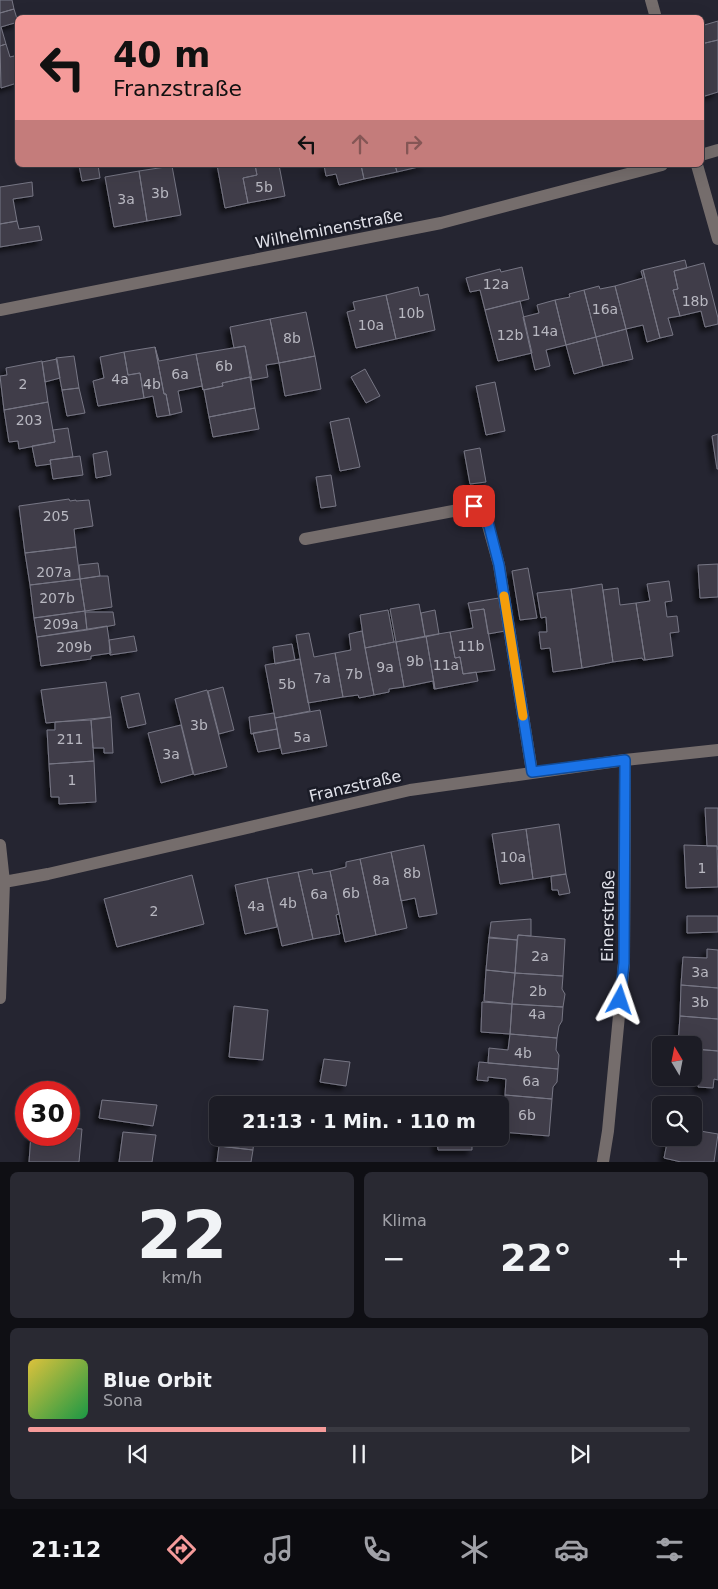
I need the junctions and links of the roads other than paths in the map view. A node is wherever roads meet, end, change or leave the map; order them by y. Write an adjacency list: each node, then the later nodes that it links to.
1 (651, 0): 2 (street)
2 (655, 15)
3 (718, 150): 4 (street)
4 (704, 153)
5 (654, 167): 8 (street, Wilhelminenstraße)
6 (698, 167): 7 (street)
7 (718, 239)
8 (0, 310)
9 (305, 539): 12 (street)
10 (718, 750): 11 (street, Franzstraße)
11 (625, 760): 12 (street, Franzstraße); 16 (street, Einerstraße)
12 (532, 772): 14 (street, Franzstraße)
13 (0, 845): 14 (street)
14 (4, 882): 15 (street)
15 (0, 998)
16 (603, 1162)

